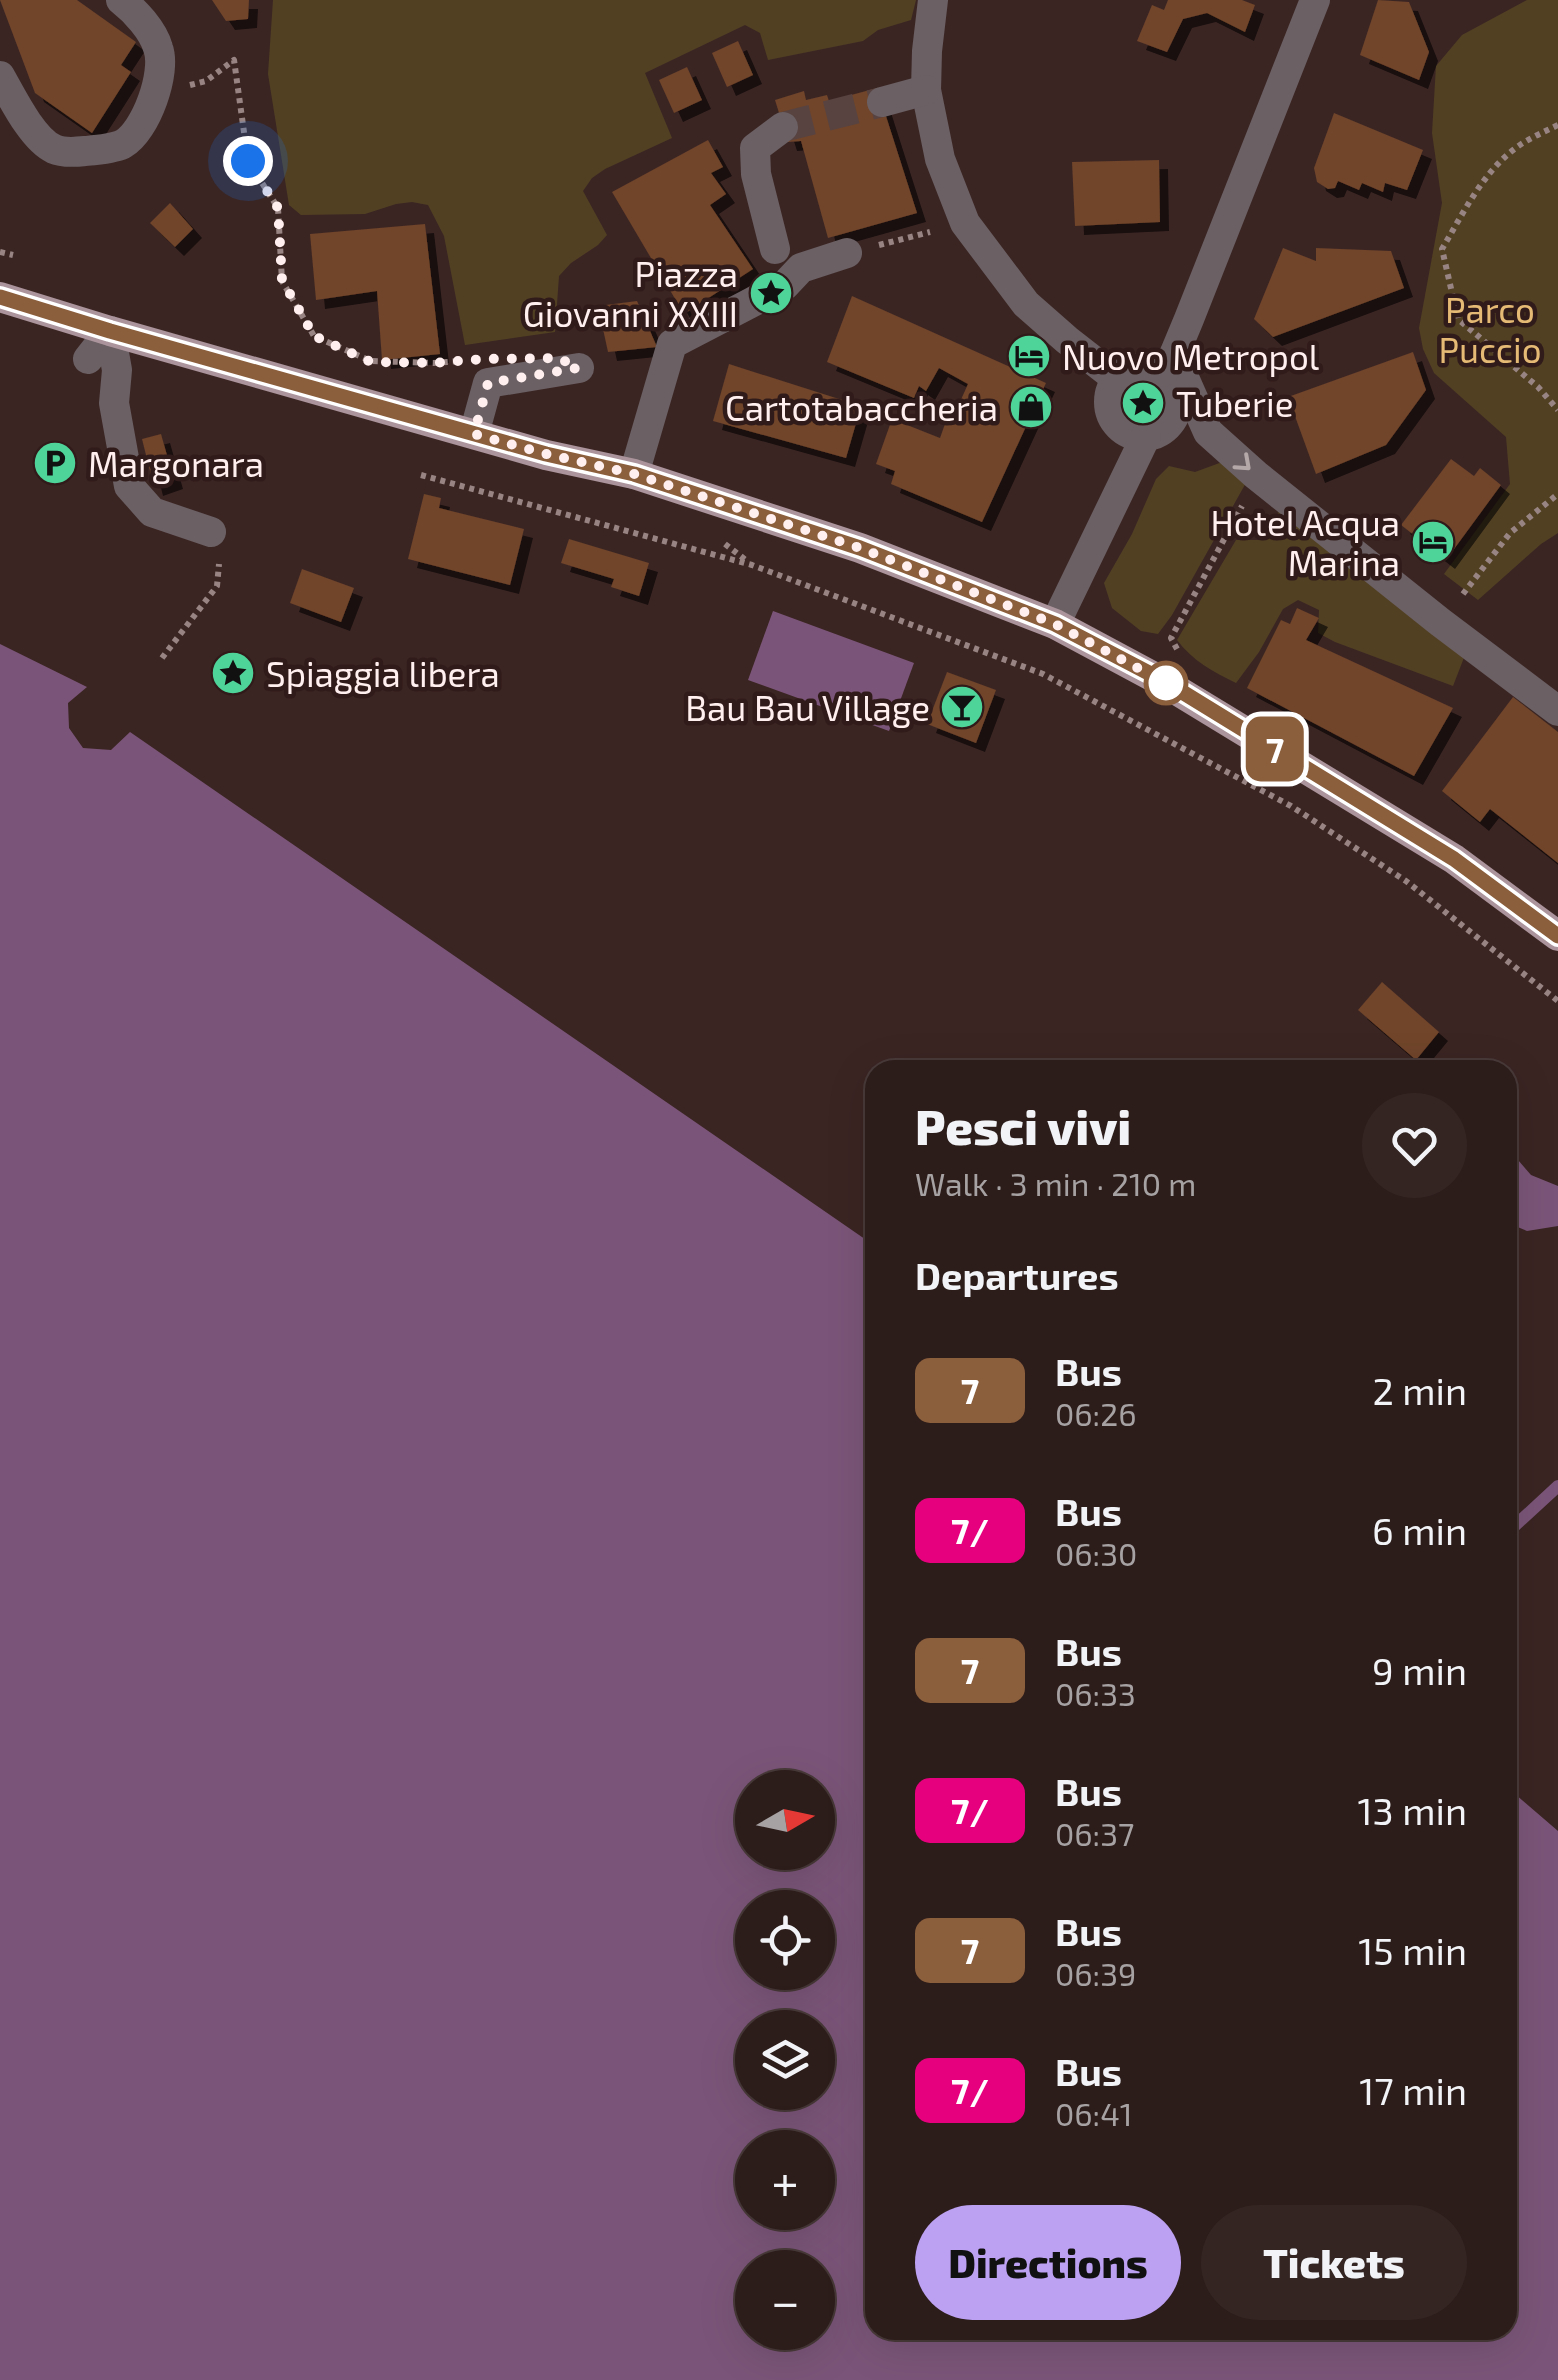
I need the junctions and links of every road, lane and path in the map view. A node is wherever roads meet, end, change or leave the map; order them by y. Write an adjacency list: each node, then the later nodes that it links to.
1 (120, 0): 4 (street)
2 (933, 0): 6 (street)
3 (1316, 0): 19 (street)
4 (0, 76)
5 (187, 86): 18 (path)
6 (926, 90): 7 (street); 10 (street)
7 (882, 102)
8 (1558, 125): 22 (path)
9 (783, 127): 11 (street)
10 (965, 222): 12 (path); 21 (street)
11 (776, 248)
12 (856, 251): 25 (street)
13 (0, 252): 14 (path)
14 (13, 255)
15 (0, 297): 16 (main road)
16 (110, 331): 17 (street); 23 (main road); 29 (street)
17 (88, 359)
18 (467, 361)
19 (1168, 364): 21 (street); 24 (street); 27 (street, one-way to 27)
20 (578, 368): 23 (street)
21 (1117, 379): 24 (street)
22 (1558, 410)
23 (474, 434): 25 (main road)
24 (1146, 436): 31 (street)
25 (634, 474): 31 (main road)
26 (422, 475): 36 (path)
27 (1256, 475): 30 (street); 33 (path)
28 (1558, 494): 30 (path)
29 (211, 532): 32 (path)
30 (1440, 622): 34 (street)
31 (1055, 624): 33 (main road)
32 (162, 658)
33 (1166, 682): 35 (main road)
34 (1558, 711)
35 (1558, 936)
36 (1558, 1000)

